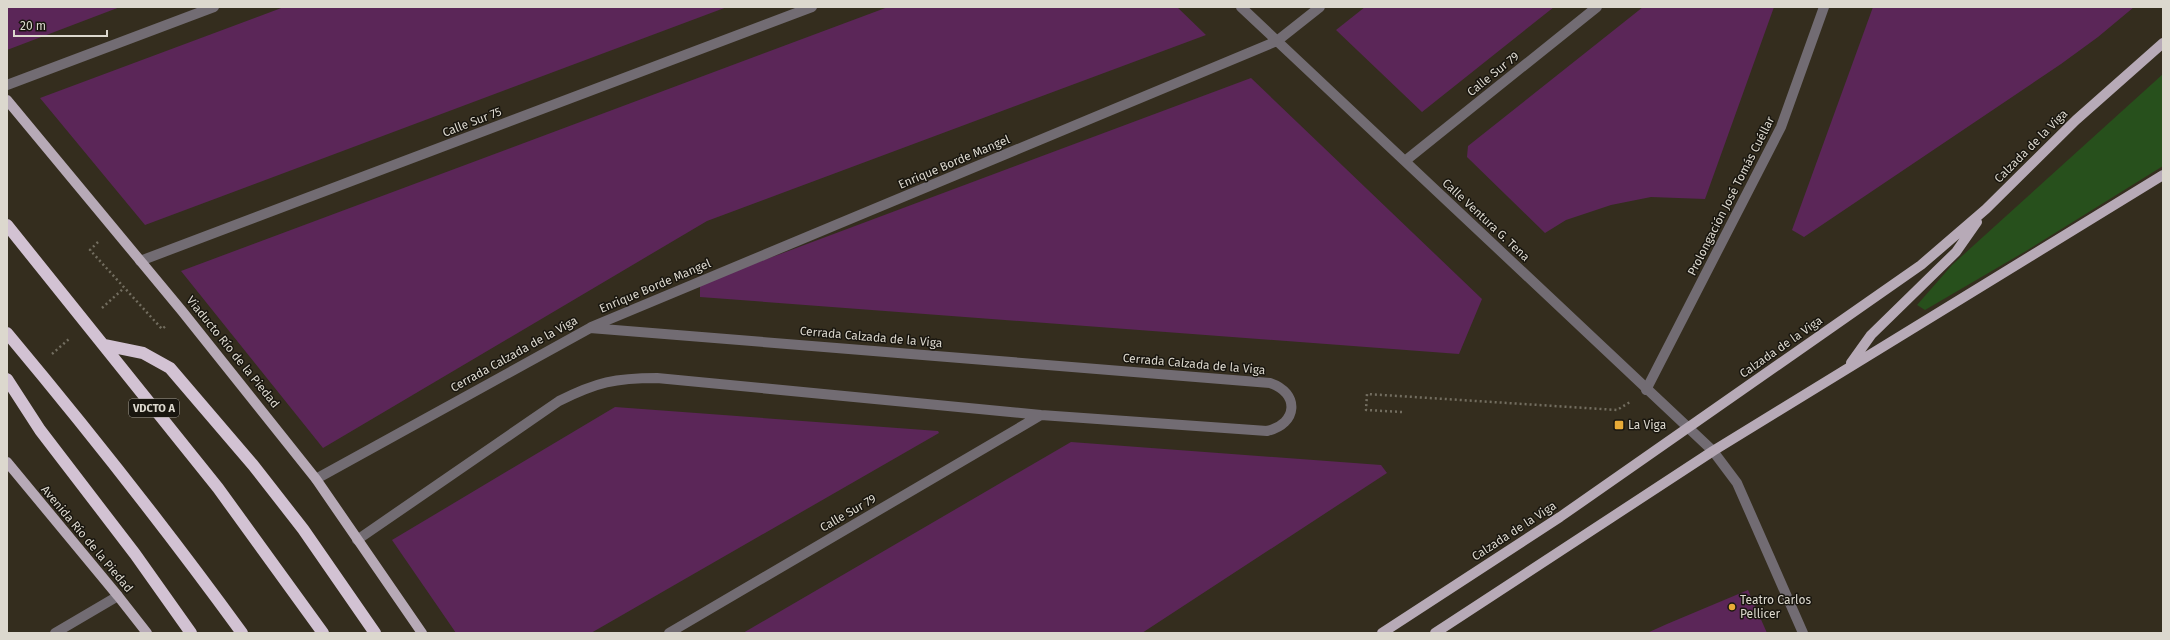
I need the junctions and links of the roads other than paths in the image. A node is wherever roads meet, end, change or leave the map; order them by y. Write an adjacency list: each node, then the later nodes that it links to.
1 (214, 7): 9 (street)
2 (812, 7): 15 (street, Calle Sur 75)
3 (1241, 7): 7 (street, Calle Ventura G. Tena)
4 (1320, 7): 7 (street, Enrique Borde Mangel)
5 (1598, 7): 11 (street, Calle Sur 79)
6 (1824, 7): 21 (street, Prolongación José Tomás Cuéllar)
7 (1277, 41): 11 (street, Calle Ventura G. Tena); 16 (street, Enrique Borde Mangel)
8 (2163, 43): 13 (main road, Calzada de la Viga)
9 (7, 85)
10 (7, 100): 15 (main road, Viaducto Río de la Piedad)
11 (1405, 161): 21 (street, Calle Ventura G. Tena)
12 (2163, 174): 19 (main road)
13 (1986, 209): 19 (main road); 23 (main road, Calzada de la Viga)
14 (7, 225): 18 (highway, VDCTO A)
15 (140, 261): 26 (main road, Viaducto Río de la Piedad)
16 (590, 328): 22 (street, Cerrada Calzada de la Viga); 26 (street, Cerrada Calzada de la Viga)
17 (7, 333): 32 (highway)
18 (104, 345): 33 (highway, VDCTO A); 34 (highway)
19 (1849, 367): 24 (main road)
20 (7, 379): 31 (highway)
21 (1646, 390): 23 (street, Calle Ventura G. Tena)
22 (1041, 416): 27 (street, Cerrada Calzada de la Viga); 36 (street, Calle Sur 79)
23 (1688, 428): 24 (street, Calle Ventura G. Tena); 37 (main road, Calzada de la Viga)
24 (1713, 451): 38 (main road); 39 (street, Calle Ventura G. Tena)
25 (7, 462): 28 (main road, Avenida Río de la Piedad)
26 (316, 479): 27 (main road, Viaducto Río de la Piedad)
27 (357, 540): 35 (main road, Viaducto Río de la Piedad)
28 (118, 596): 29 (street); 30 (main road, Avenida Río de la Piedad)
29 (55, 633)
30 (146, 633)
31 (191, 633)
32 (242, 633)
33 (323, 633)
34 (375, 633)
35 (422, 633)
36 (669, 633)
37 (1382, 633)
38 (1435, 633)
39 (1803, 633)

